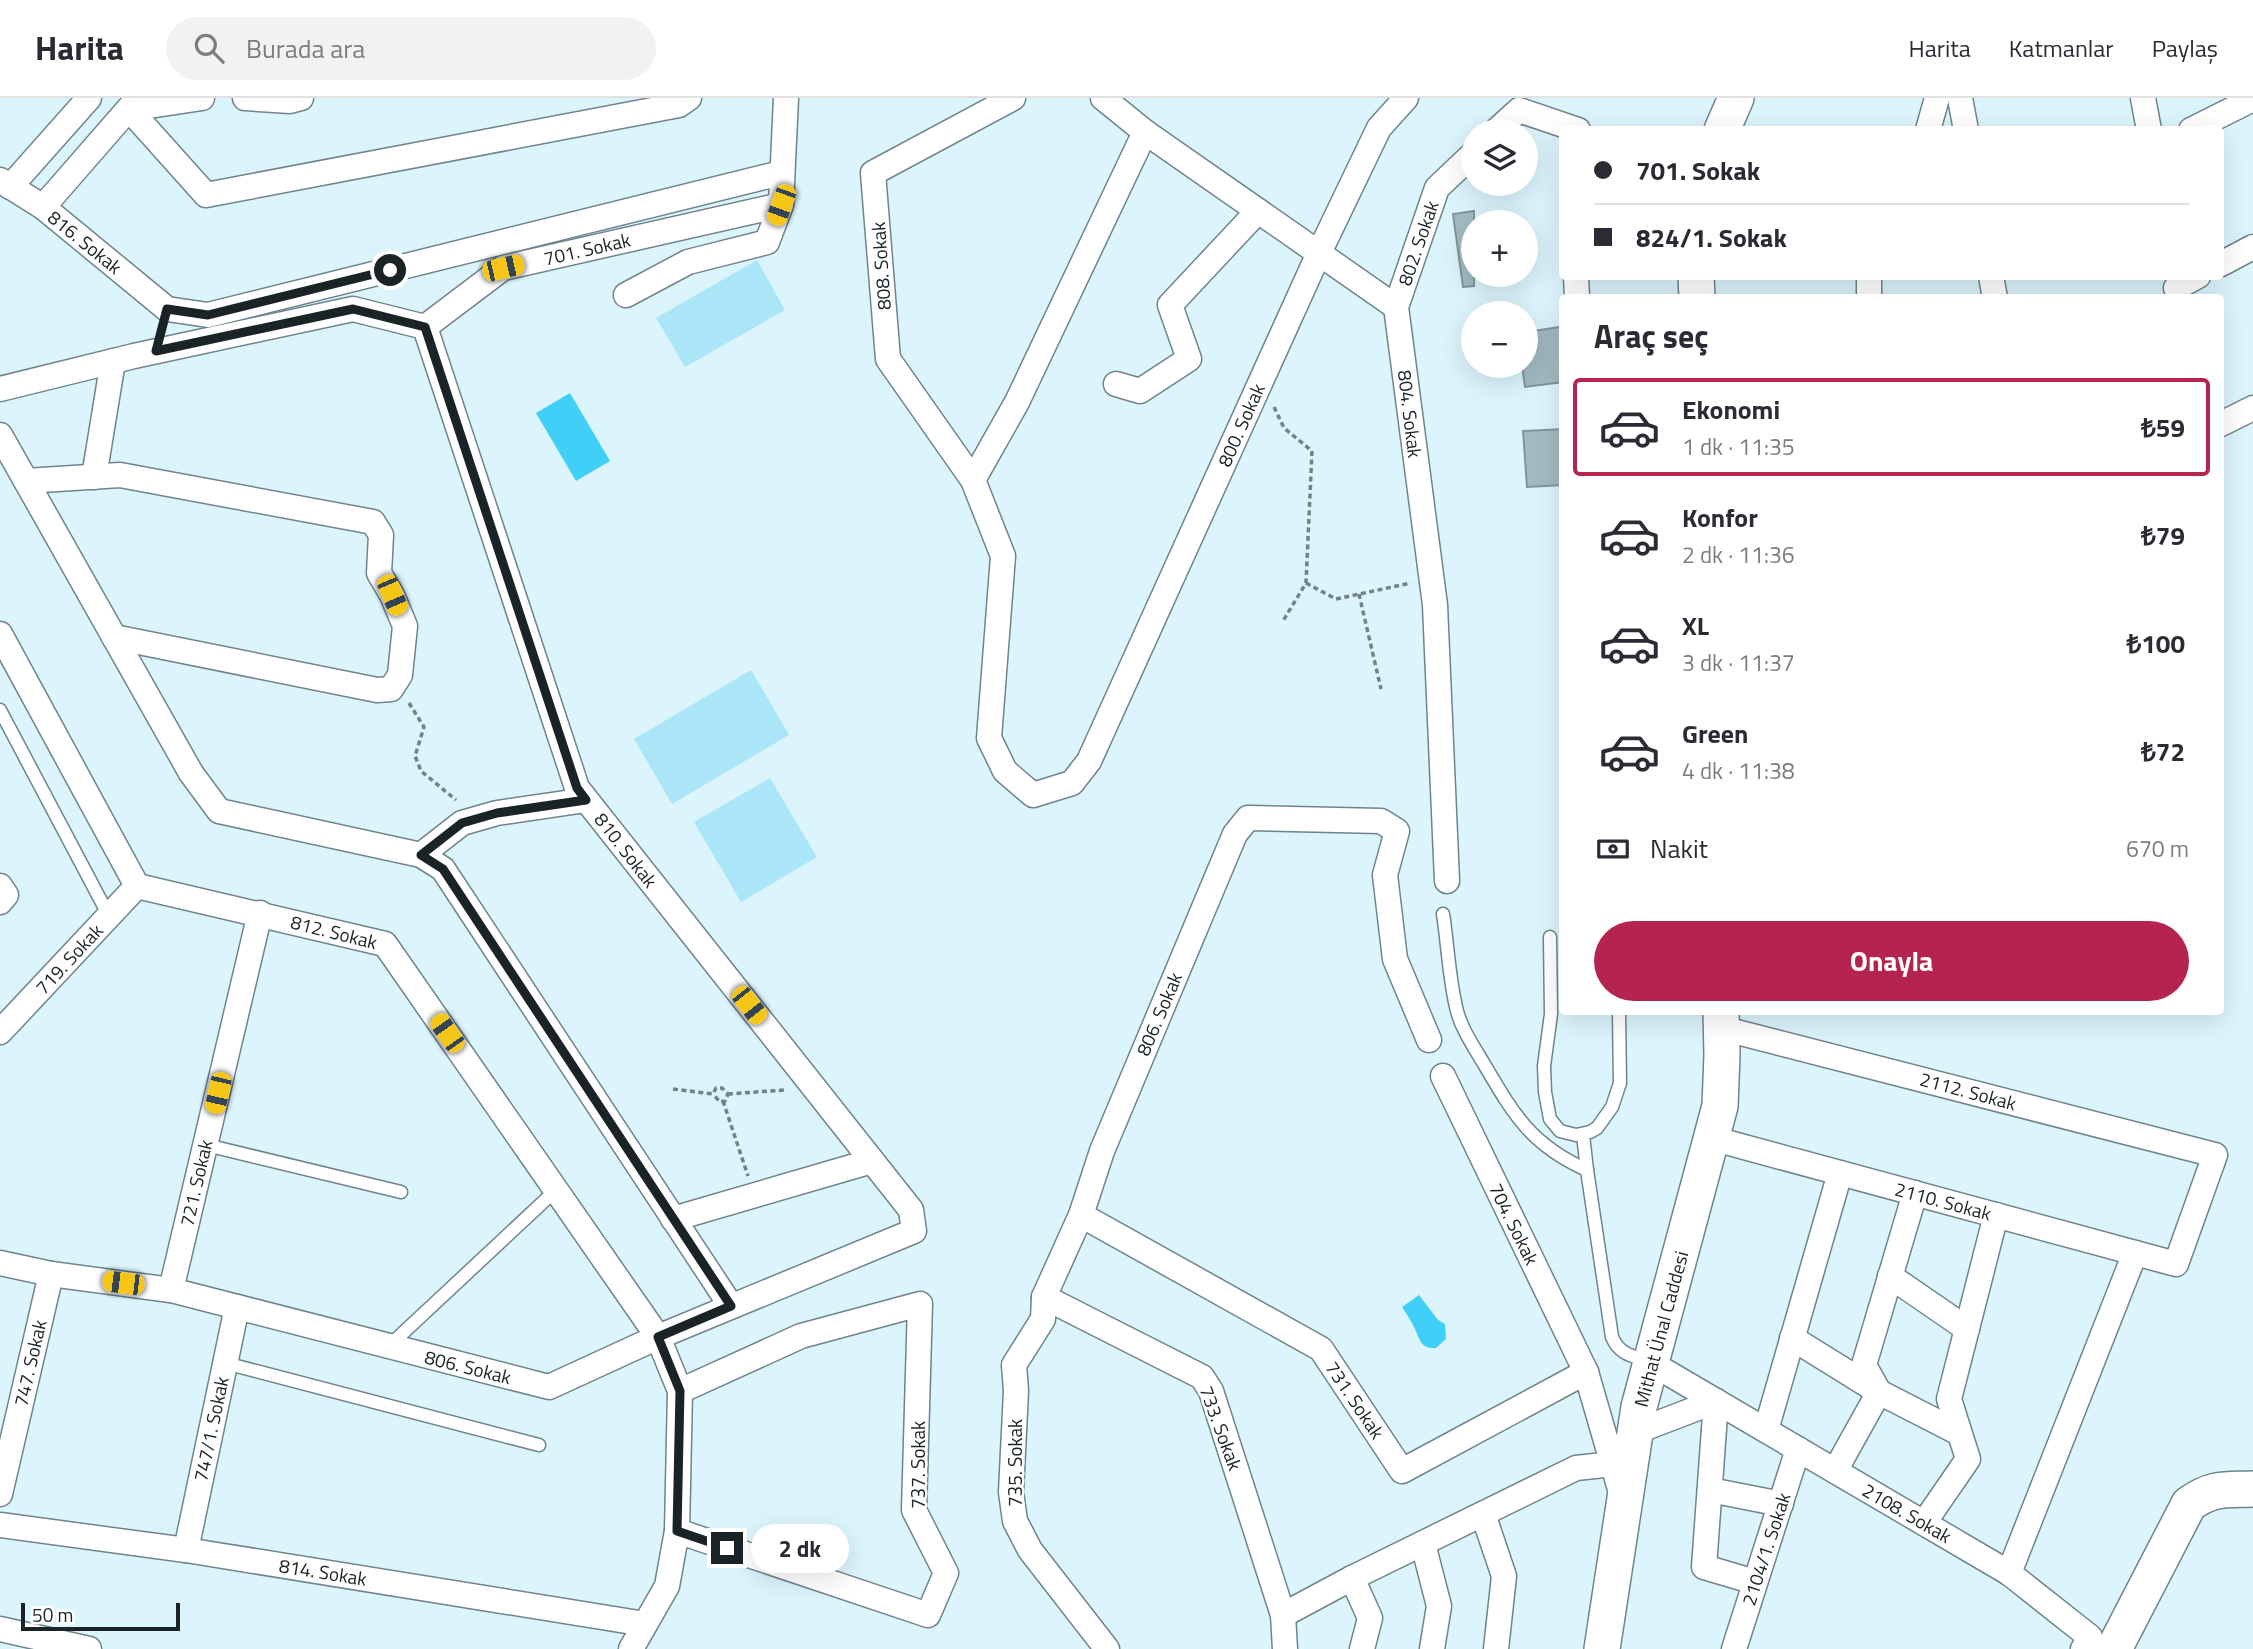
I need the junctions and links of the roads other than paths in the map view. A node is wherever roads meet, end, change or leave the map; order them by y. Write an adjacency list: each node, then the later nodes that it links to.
1 (89, 98): 26 (street)
2 (202, 98): 15 (street)
3 (245, 98): 4 (street)
4 (301, 98)
5 (689, 98): 15 (street)
6 (786, 98): 25 (street)
7 (1013, 98): 45 (street, 808. Sokak)
8 (1103, 98): 23 (street)
9 (1406, 98): 31 (street, 800. Sokak)
10 (1736, 98): 18 (main road)
11 (1937, 98): 19 (street)
12 (1960, 98): 20 (street)
13 (2143, 98): 21 (street)
14 (2253, 99): 22 (street)
15 (133, 103): 28 (street)
16 (1509, 119): 17 (street)
17 (1566, 126)
18 (1724, 126)
19 (1928, 126)
20 (1965, 126)
21 (2148, 126)
22 (2199, 126)
23 (1144, 132): 29 (street); 45 (street)
24 (1461, 165): 34 (street, 802. Sokak)
25 (781, 173): 27 (street); 35 (street, 701. Sokak)
26 (5, 184): 28 (street, 816. Sokak)
27 (781, 205): 33 (street); 36 (street, 701. Sokak)
28 (43, 207): 35 (street, 816. Sokak)
29 (1258, 211): 31 (street); 39 (street)
30 (2253, 247): 32 (street)
31 (1319, 253): 34 (street); 45 (street, 800. Sokak)
32 (2224, 262)
33 (626, 295)
34 (1396, 306): 52 (street, 804. Sokak)
35 (167, 309): 37 (street)
36 (425, 327): 37 (street); 50 (street, 810. Sokak)
37 (156, 351): 38 (street)
38 (113, 361): 40 (street); 44 (street)
39 (1116, 384)
40 (0, 389)
41 (2253, 408): 42 (street)
42 (2224, 422)
43 (0, 435): 46 (street)
44 (94, 477): 46 (street); 48 (street)
45 (972, 480)
46 (26, 481): 48 (street)
47 (0, 634): 54 (street)
48 (114, 638): 51 (street)
49 (0, 710): 58 (lane)
50 (586, 800): 51 (street); 68 (street, 810. Sokak)
51 (421, 855): 76 (street)
52 (1447, 881)
53 (0, 886): 55 (street)
54 (137, 886): 56 (street, 812. Sokak); 58 (street, 719. Sokak)
55 (0, 902)
56 (260, 913): 67 (street, 721. Sokak); 71 (street, 812. Sokak)
57 (1443, 914): 69 (lane)
58 (109, 916): 62 (street, 719. Sokak)
59 (1550, 937): 65 (lane)
60 (1619, 1015): 65 (lane)
61 (1721, 1020): 66 (main road, Mithat Ünal Caddesi); 80 (street, 2112. Sokak)
62 (0, 1032)
63 (1429, 1040): 74 (street, 806. Sokak)
64 (1443, 1076): 93 (street, 704. Sokak)
65 (1583, 1135): 69 (lane)
66 (1711, 1139): 70 (street, 2110. Sokak); 92 (main road, Mithat Ünal Caddesi)
67 (206, 1145): 72 (lane); 83 (street, 721. Sokak)
68 (872, 1161): 76 (street); 77 (street, 810. Sokak)
69 (1587, 1170): 92 (lane)
70 (1840, 1173): 73 (street, 2110. Sokak); 89 (street)
71 (556, 1190): 88 (street, 812. Sokak); 90 (lane)
72 (401, 1192)
73 (1915, 1193): 75 (street, 2110. Sokak); 82 (street)
74 (1081, 1215): 84 (street, 806. Sokak); 93 (street, 731. Sokak)
75 (1996, 1215): 78 (street, 2110. Sokak); 87 (street)
76 (673, 1219): 85 (street)
77 (914, 1231): 85 (street, 806. Sokak)
78 (2135, 1253): 80 (street, 2110. Sokak); 115 (street)
79 (0, 1263): 81 (street, 806. Sokak)
80 (2176, 1264)
81 (51, 1274): 83 (street, 806. Sokak); 106 (street, 747. Sokak)
82 (1890, 1276): 87 (street); 95 (street)
83 (171, 1290): 86 (street, 806. Sokak)
84 (1044, 1297): 118 (street, 733. Sokak); 124 (street, 735. Sokak)
85 (731, 1306): 88 (street, 806. Sokak)
86 (237, 1307): 90 (street, 806. Sokak); 91 (street, 747/1. Sokak)
87 (1967, 1329): 99 (street)
88 (658, 1337): 90 (street, 806. Sokak); 94 (street, 812. Sokak)
89 (1792, 1338): 95 (street); 97 (street)
90 (389, 1346)
91 (225, 1363): 100 (lane); 114 (street, 747/1. Sokak)
92 (1651, 1363): 96 (street, 2108. Sokak); 98 (main road, Mithat Ünal Caddesi)
93 (1586, 1372): 102 (street, 704. Sokak)
94 (680, 1391): 112 (street); 112 (street, 737. Sokak)
95 (1879, 1392): 99 (street); 103 (street)
96 (1717, 1401): 97 (street, 2108. Sokak); 98 (street); 105 (street)
97 (1766, 1430): 101 (street, 2108. Sokak)
98 (1636, 1432): 102 (street); 107 (main road, Mithat Ünal Caddesi)
99 (1959, 1433): 110 (street)
100 (539, 1445)
101 (1798, 1449): 103 (street, 2108. Sokak); 108 (street, 2104/1. Sokak)
102 (1613, 1464): 107 (street, 704. Sokak); 109 (street)
103 (1835, 1471): 110 (street, 2108. Sokak)
104 (2253, 1489): 121 (main road)
105 (1710, 1490): 108 (street); 117 (street)
106 (0, 1494)
107 (1624, 1503): 129 (main road, Mithat Ünal Caddesi)
108 (1781, 1504): 117 (street, 2104/1. Sokak)
109 (1483, 1514): 113 (street); 128 (street)
110 (1924, 1523): 115 (street, 2108. Sokak)
111 (0, 1525): 114 (street, 814. Sokak)
112 (677, 1531): 119 (street)
113 (1423, 1544): 116 (street); 127 (street)
114 (186, 1550): 119 (street, 814. Sokak)
115 (2009, 1573): 121 (street, 2108. Sokak)
116 (1352, 1578): 118 (street); 126 (street)
117 (1755, 1582): 130 (street, 2104/1. Sokak)
118 (1283, 1615): 125 (street, 733. Sokak)
119 (645, 1624): 123 (street)
120 (0, 1629): 122 (street)
121 (2096, 1645)
122 (89, 1649)
123 (631, 1649)
124 (1107, 1649)
125 (1285, 1649)
126 (1362, 1649)
127 (1432, 1649)
128 (1496, 1649)
129 (1602, 1649)
130 (1734, 1649)

